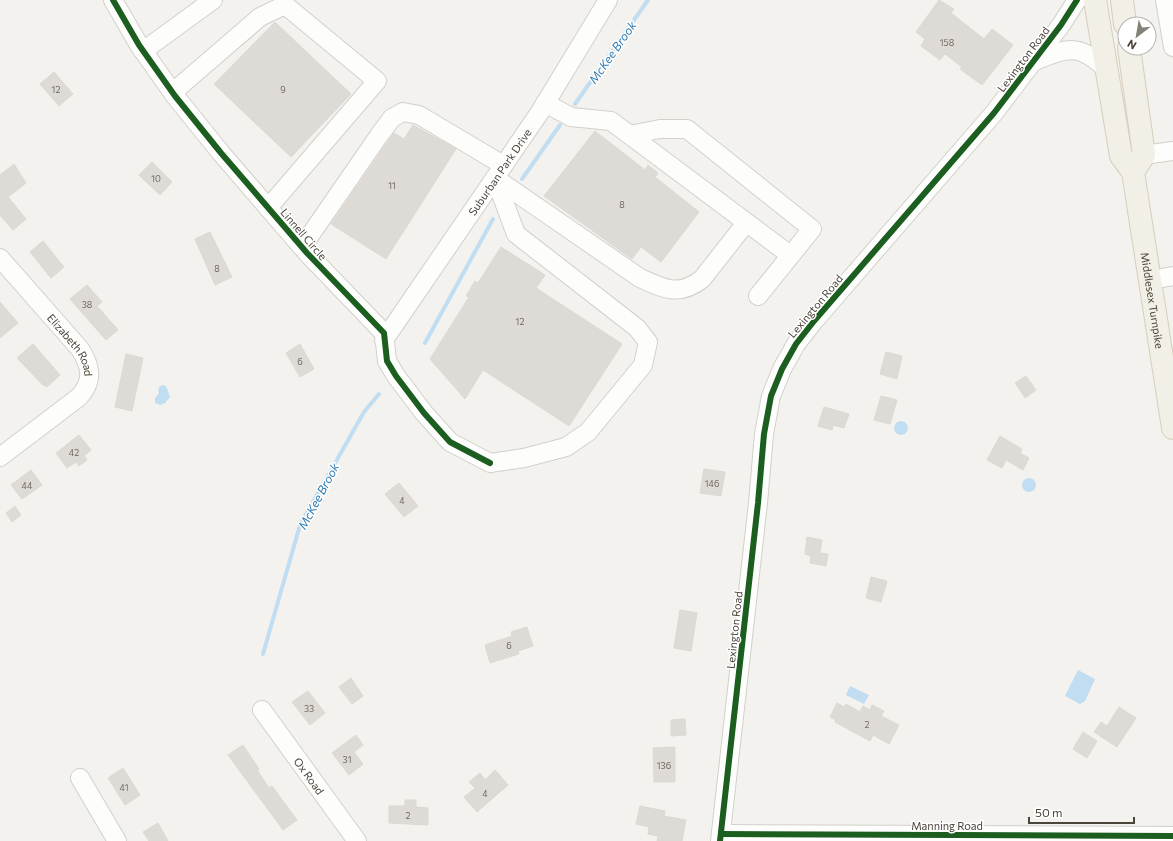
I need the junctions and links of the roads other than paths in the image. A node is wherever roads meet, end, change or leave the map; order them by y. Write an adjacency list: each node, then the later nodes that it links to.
1 (113, 0): 10 (street, Linnell Circle)
2 (213, 0): 10 (street)
3 (608, 0): 15 (street, Suburban Park Drive)
4 (1077, 0): 12 (street, Lexington Road)
5 (1095, 0): 13 (main road, Middlesex Turnpike)
6 (1122, 0): 8 (main road)
7 (1165, 0): 9 (street)
8 (1124, 16)
9 (1173, 47)
10 (143, 51): 14 (street, Linnell Circle)
11 (1130, 56): 18 (main road, Middlesex Turnpike)
12 (1034, 61): 13 (street); 34 (street, Lexington Road)
13 (1108, 71): 18 (main road, Middlesex Turnpike)
14 (173, 92): 20 (street, Linnell Circle); 20 (street)
15 (545, 103): 16 (street); 19 (street, Suburban Park Drive)
16 (630, 135): 21 (street); 23 (street)
17 (1173, 151): 18 (street)
18 (1139, 164): 26 (main road, Middlesex Turnpike)
19 (499, 171): 21 (street); 22 (street); 28 (street, Suburban Park Drive); 28 (street, Linnell Circle)
20 (268, 208): 22 (street, Linnell Circle)
21 (746, 223): 23 (street)
22 (302, 247): 28 (street, Linnell Circle)
23 (790, 255): 27 (street)
24 (0, 258): 30 (street, Elizabeth Road)
25 (1173, 276): 26 (street)
26 (1151, 280): 29 (main road, Middlesex Turnpike)
27 (758, 296)
28 (384, 340)
29 (1173, 428)
30 (0, 456)
31 (262, 710): 36 (street, Ox Road)
32 (80, 778): 35 (street)
33 (1173, 836): 34 (street, Manning Road)
34 (720, 837)
35 (114, 840)
36 (357, 841)

